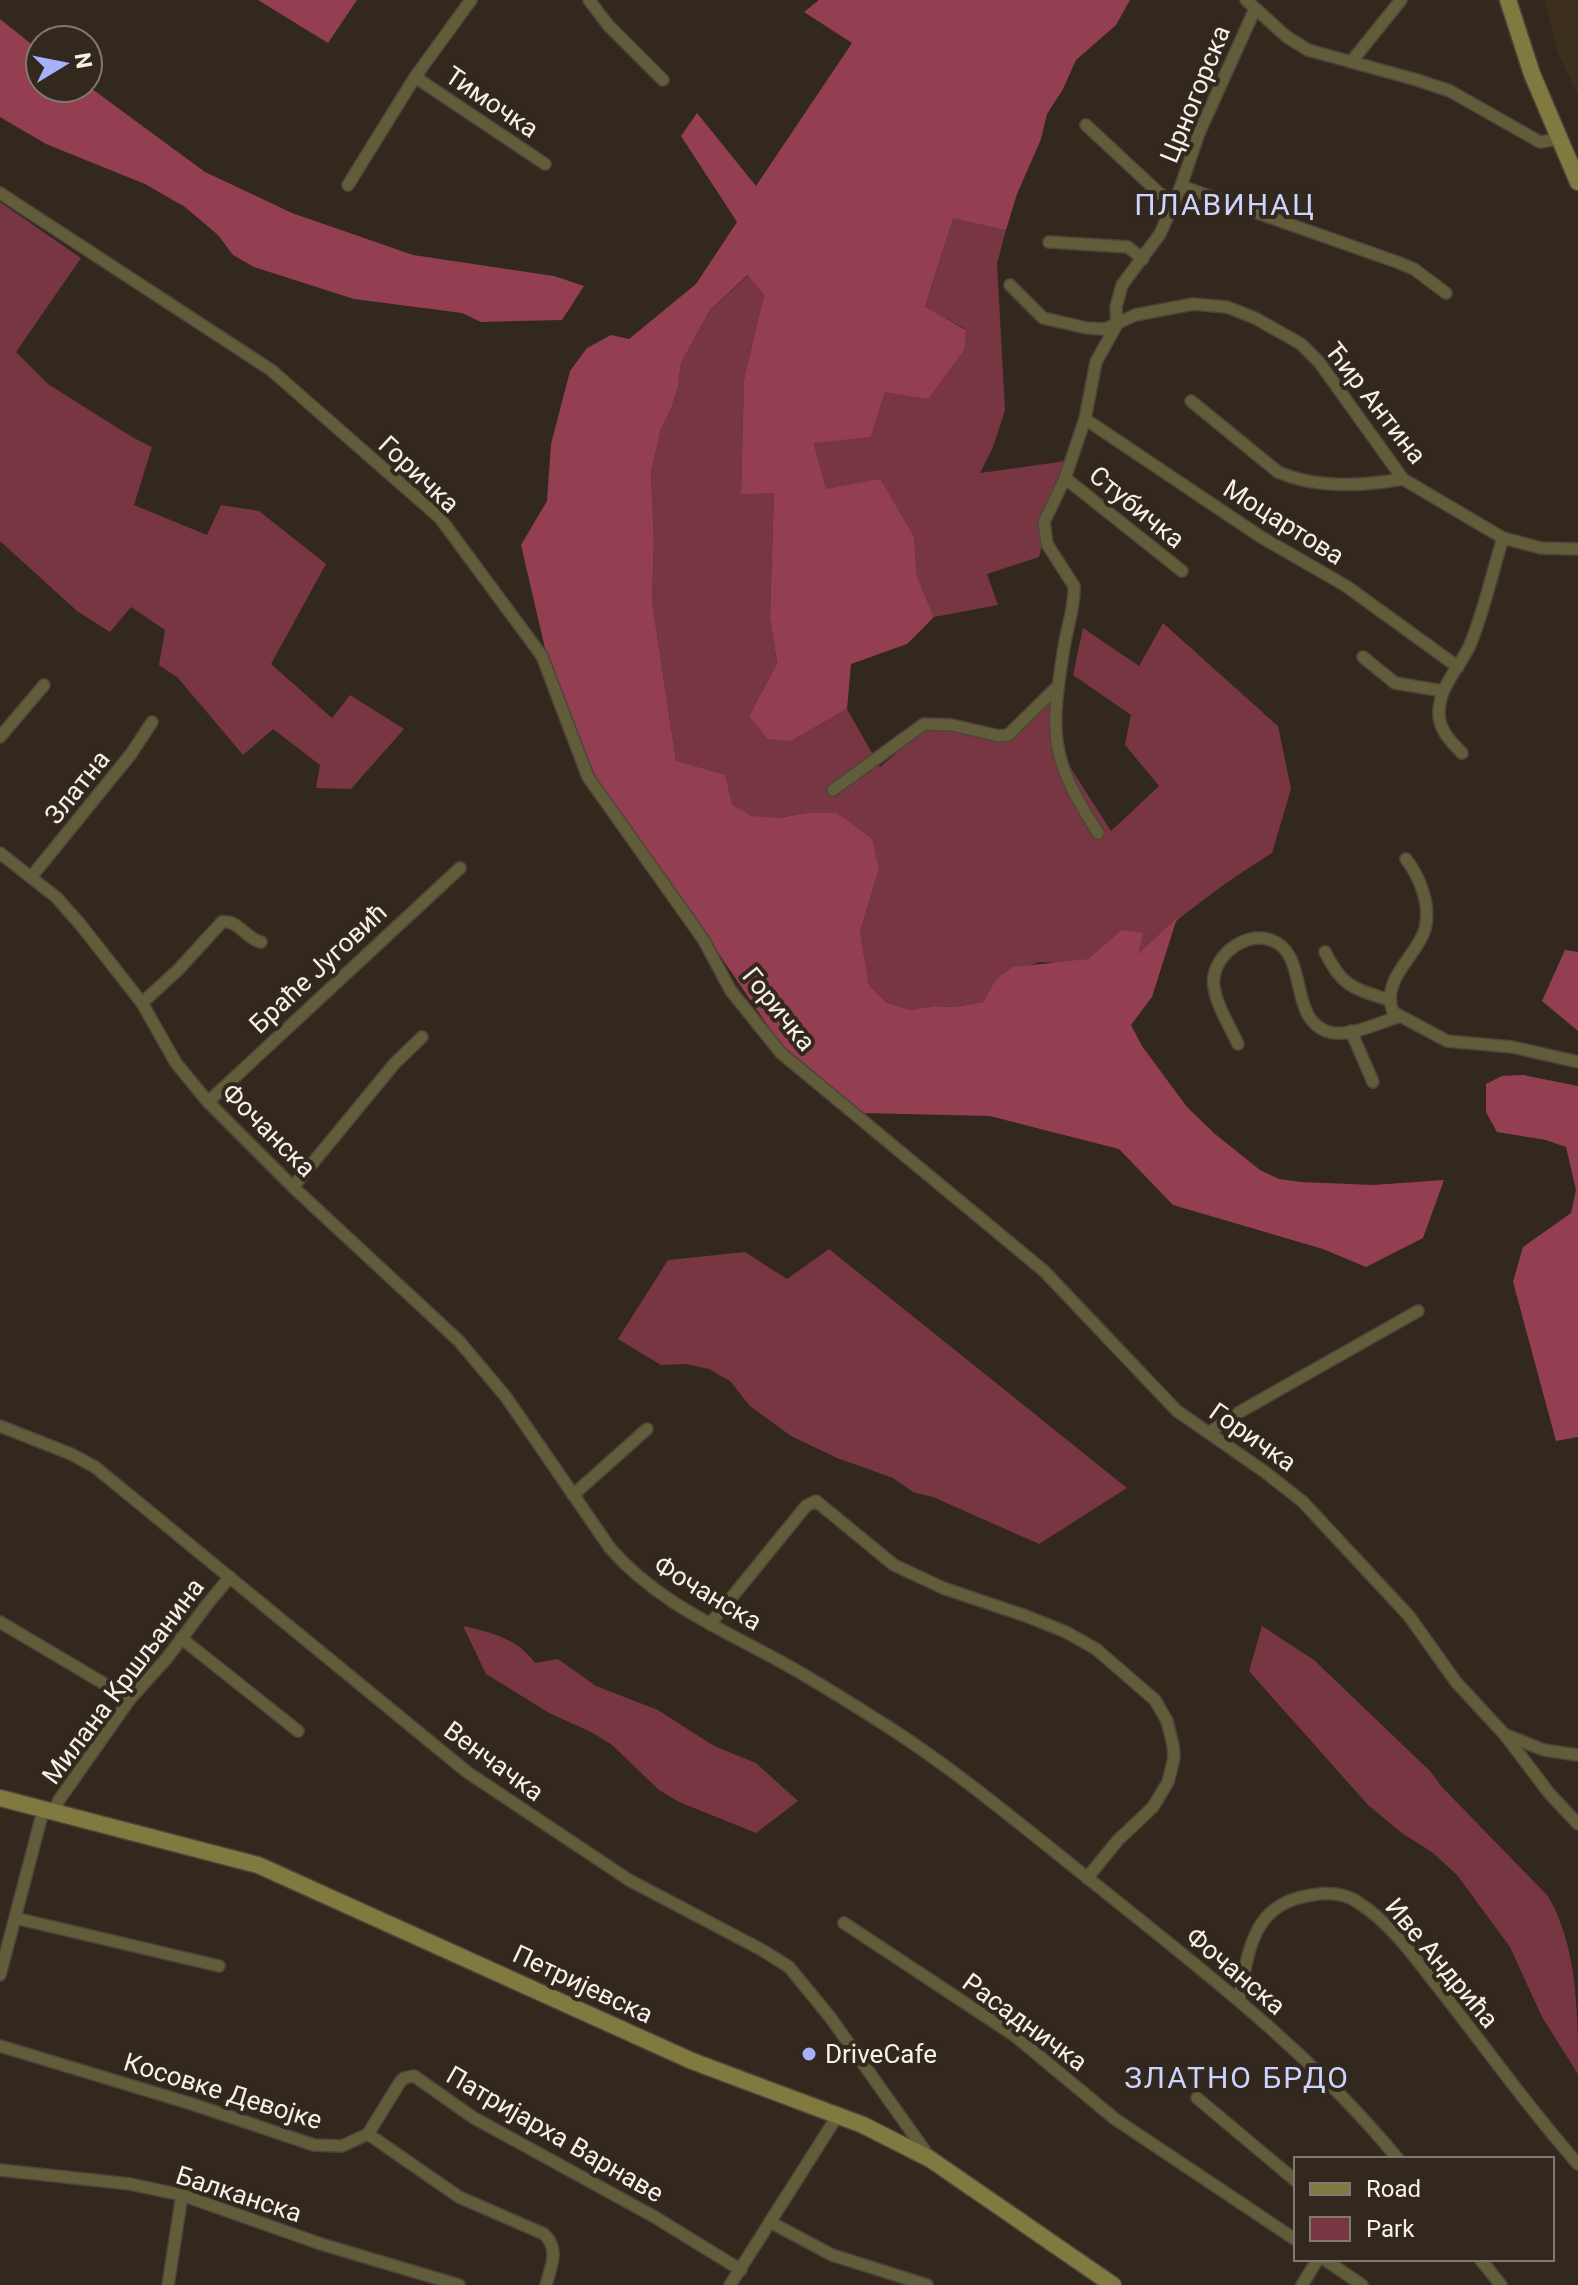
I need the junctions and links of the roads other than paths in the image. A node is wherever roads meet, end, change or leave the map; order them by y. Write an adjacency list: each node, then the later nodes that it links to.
1 (471, 0): 7 (street, Тимочка)
2 (589, 0): 8 (street)
3 (1401, 0): 6 (street)
4 (1508, 0): 10 (main road)
5 (1250, 4): 6 (street); 14 (street, Црногорска)
6 (1351, 62): 10 (street)
7 (415, 77): 11 (street, Тимочка); 13 (street, Тимочка)
8 (663, 80)
9 (1086, 125): 16 (street)
10 (1558, 139): 12 (main road)
11 (545, 164)
12 (1578, 182)
13 (348, 185)
14 (1181, 186): 16 (street, Црногорска); 20 (street)
15 (0, 193): 58 (street, Горичка)
16 (1174, 202): 18 (street, Црногорска)
17 (1049, 242): 18 (street)
18 (1143, 259): 21 (street, Црногорска)
19 (1010, 285): 21 (street, Ћир Антина)
20 (1446, 293)
21 (1117, 324): 23 (street, Црногорска); 25 (street, Ћир Антина)
22 (1191, 401): 25 (street)
23 (1085, 419): 24 (street, Црногорска); 30 (street, Моцартова)
24 (1065, 478): 28 (street, Стубичка); 32 (street, Црногорска)
25 (1403, 479): 26 (street, Ћир Антина)
26 (1503, 538): 27 (street, Ћир Антина); 30 (street)
27 (1578, 549)
28 (1182, 571)
29 (1363, 657): 33 (street)
30 (1458, 667): 33 (street)
31 (44, 685): 35 (street)
32 (1058, 686): 37 (street); 38 (street, Црногорска)
33 (1443, 691): 36 (street)
34 (152, 722): 42 (street, Златна)
35 (0, 737)
36 (1462, 753)
37 (833, 790)
38 (1098, 833)
39 (0, 853): 42 (street, Фочанска)
40 (1406, 859): 45 (street)
41 (460, 868): 53 (street, Браће Југовић)
42 (32, 876): 46 (street, Фочанска)
43 (261, 942): 46 (street)
44 (1325, 952): 45 (street)
45 (1389, 1000): 47 (street)
46 (142, 1003): 53 (street, Фочанска)
47 (1398, 1017): 48 (street); 51 (street)
48 (1351, 1031): 50 (street); 52 (street)
49 (422, 1037): 54 (street)
50 (1238, 1044)
51 (1578, 1062)
52 (1373, 1082)
53 (208, 1102): 54 (street, Фочанска)
54 (293, 1187): 59 (street, Фочанска)
55 (1418, 1311): 58 (street)
56 (0, 1426): 60 (street, Венчачка)
57 (647, 1429): 59 (street)
58 (1209, 1433): 66 (street, Горичка)
59 (573, 1495): 62 (street, Фочанска)
60 (230, 1577): 63 (street, Милана Кршљанина); 80 (street, Венчачка)
61 (0, 1622): 64 (street)
62 (710, 1624): 71 (street, Фочанска); 71 (street)
63 (181, 1638): 64 (street, Милана Кршљанина); 65 (street)
64 (130, 1699): 69 (street, Милана Кршљанина)
65 (298, 1731)
66 (1505, 1735): 67 (street); 70 (street, Горичка)
67 (1578, 1755)
68 (0, 1798): 69 (main road, Петријевска)
69 (48, 1812): 72 (street, Милана Кршљанина); 79 (main road, Петријевска)
70 (1578, 1824)
71 (1087, 1878): 76 (street, Фочанска)
72 (15, 1918): 74 (street); 75 (street, Милана Кршљанина)
73 (844, 1923): 90 (street, Расадничка)
74 (219, 1966)
75 (0, 1975)
76 (1239, 1999): 83 (street, Фочанска); 85 (street, Иве Андрића)
77 (0, 2046): 81 (street, Косовке Девојке)
78 (1197, 2098): 87 (street)
79 (838, 2115): 82 (main road, Петријевска); 89 (street)
80 (910, 2128): 82 (main road); 84 (street, Венчачка)
81 (368, 2134): 94 (street, Патријарха Варнаве); 97 (street)
82 (897, 2142): 84 (main road, Петријевска)
83 (1396, 2157)
84 (930, 2159): 100 (main road, Петријевска)
85 (1578, 2164)
86 (0, 2170): 88 (street, Балканска)
87 (1294, 2179)
88 (182, 2195): 95 (street); 96 (street, Балканска)
89 (770, 2222): 94 (street); 99 (street)
90 (1294, 2239)
91 (1317, 2261): 101 (street)
92 (1482, 2261): 103 (street)
93 (1338, 2263): 102 (street)
94 (741, 2270): 98 (street)
95 (168, 2285)
96 (459, 2285)
97 (546, 2285)
98 (730, 2285)
99 (927, 2285)
100 (1113, 2285)
101 (1302, 2285)
102 (1362, 2285)
103 (1501, 2285)

